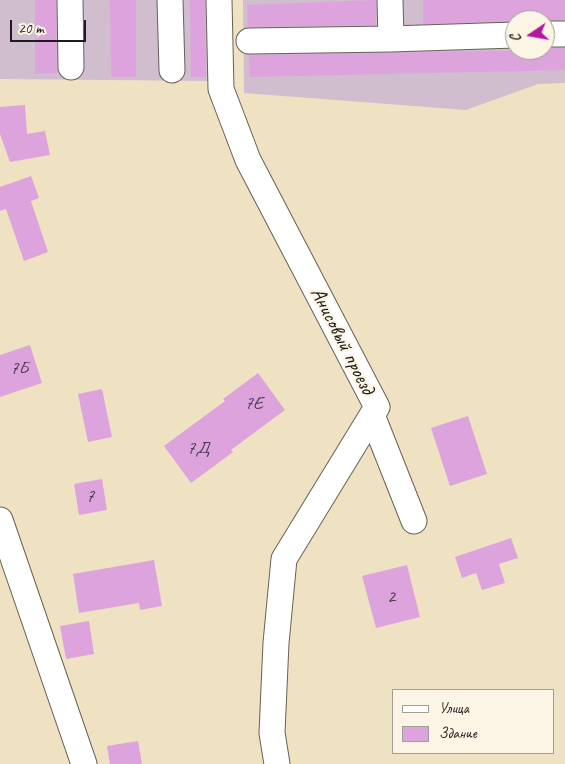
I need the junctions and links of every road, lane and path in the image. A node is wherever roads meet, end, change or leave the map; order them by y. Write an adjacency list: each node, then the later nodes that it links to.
1 (70, 0): 8 (street)
2 (170, 0): 9 (street)
3 (219, 0): 10 (street, Анисовый проезд)
4 (390, 0): 6 (street)
5 (505, 35): 6 (street)
6 (392, 39): 7 (street)
7 (249, 41)
8 (71, 67)
9 (172, 70)
10 (372, 415): 12 (street); 14 (street, Анисовый проезд)
11 (0, 520): 13 (street)
12 (414, 521)
13 (84, 764)
14 (277, 764)

